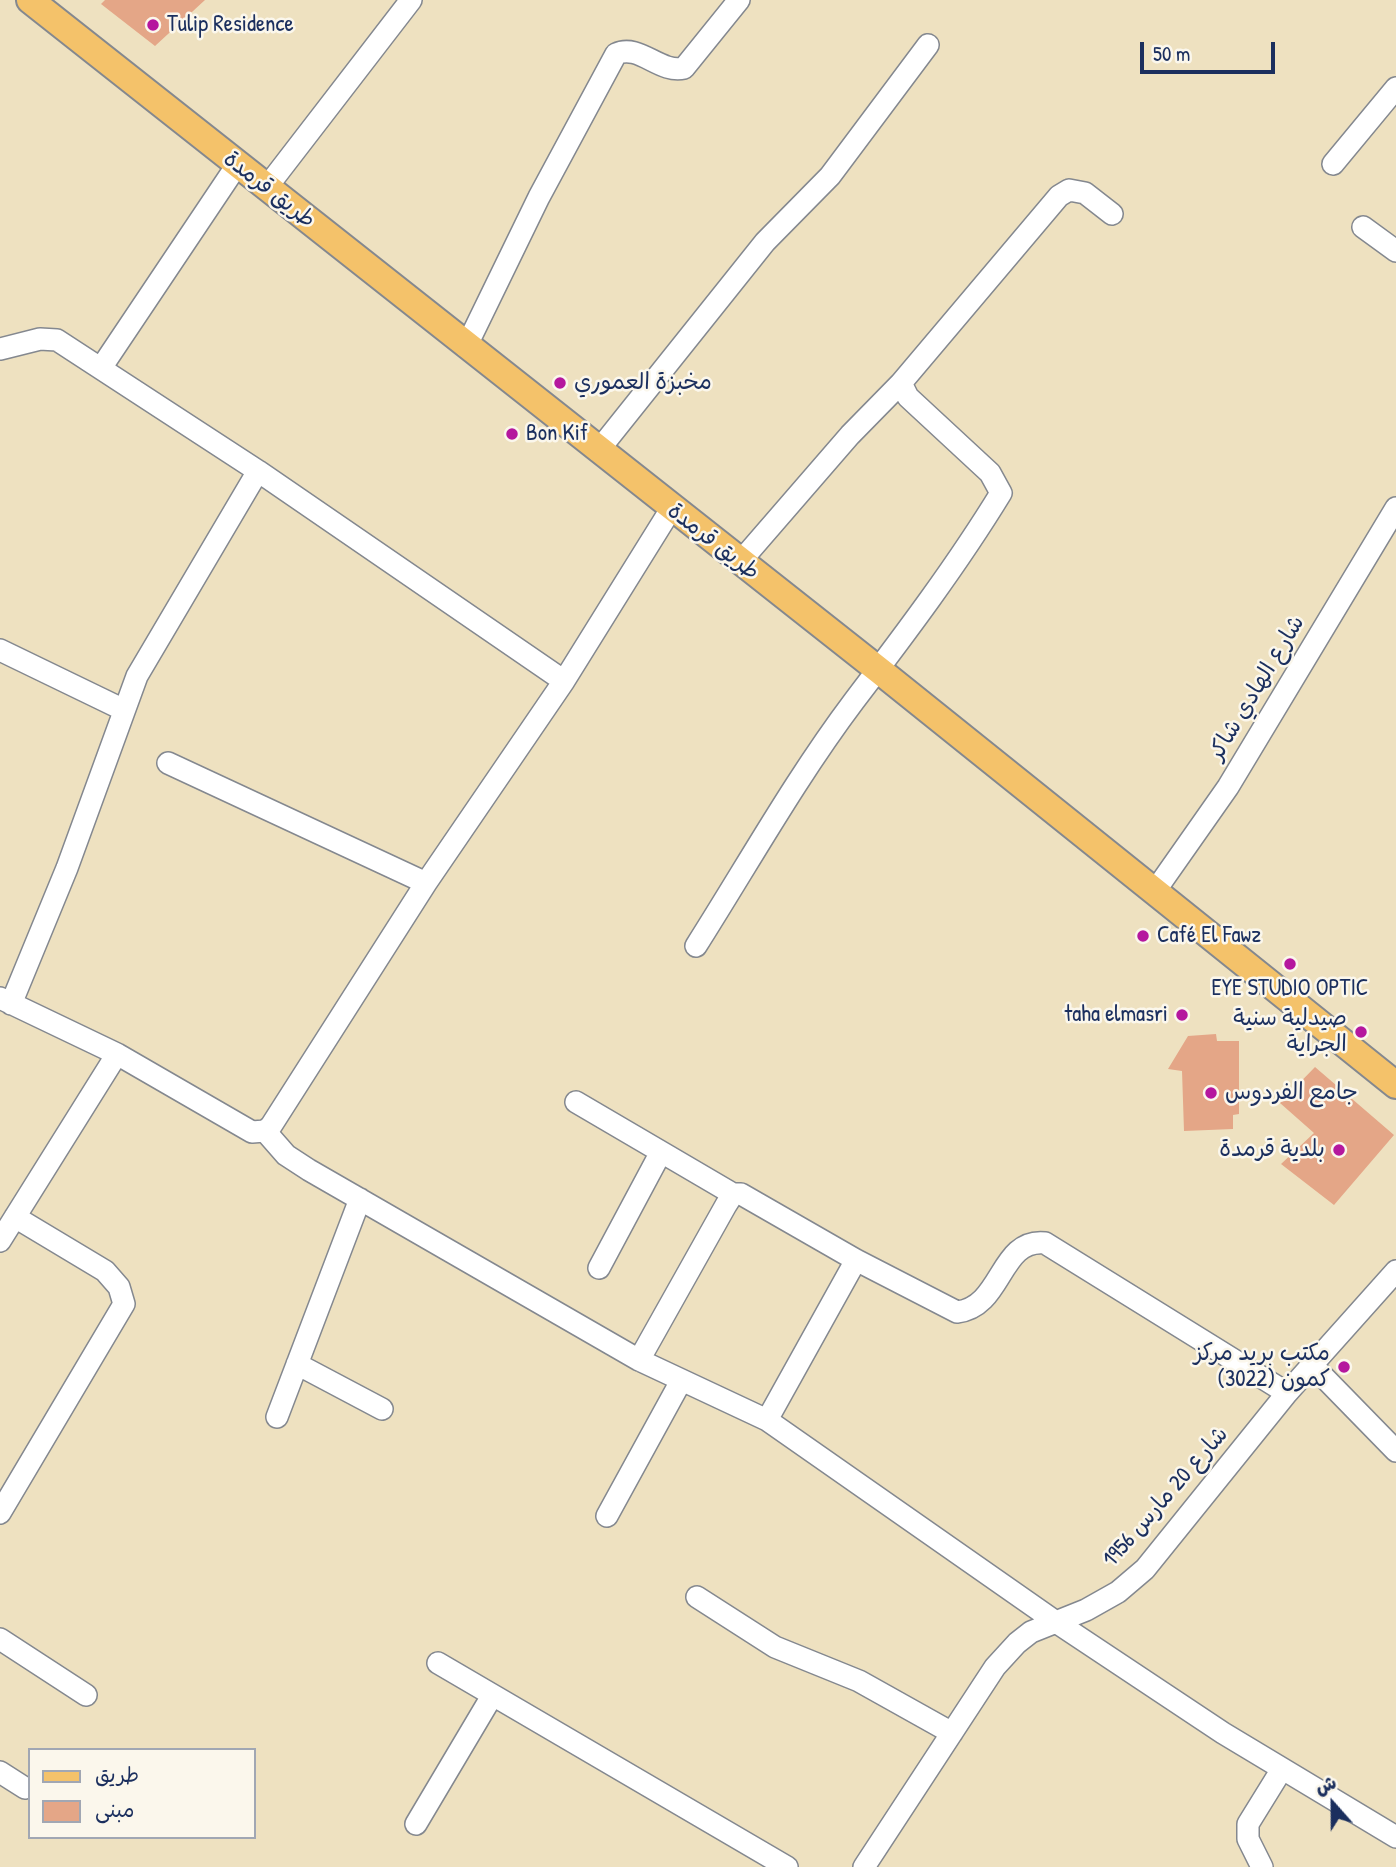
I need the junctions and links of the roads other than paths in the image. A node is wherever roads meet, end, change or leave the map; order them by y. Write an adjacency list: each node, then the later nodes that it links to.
1 (30, 0): 7 (main road, طريق قرمدة)
2 (411, 0): 8 (street)
3 (739, 0): 12 (street)
4 (928, 45): 16 (street)
5 (1396, 88): 6 (street)
6 (1333, 164)
7 (237, 165): 8 (main road, طريق قرمدة); 14 (street)
8 (267, 187): 12 (main road, طريق قرمدة)
9 (1112, 215): 15 (street)
10 (1363, 227): 11 (street)
11 (1396, 251)
12 (466, 347): 16 (main road, طريق قرمدة)
13 (0, 349): 14 (street)
14 (101, 368): 17 (street)
15 (901, 383): 20 (street); 22 (street)
16 (598, 451): 18 (main road, طريق قرمدة)
17 (258, 471): 23 (street); 24 (street)
18 (671, 509): 20 (main road, طريق قرمدة); 23 (street)
19 (1396, 509): 27 (street, شارع الهادي شاكر)
20 (740, 562): 22 (main road, طريق قرمدة)
21 (0, 650): 24 (street)
22 (880, 671): 27 (main road, طريق قرمدة); 28 (street)
23 (564, 681): 26 (street)
24 (124, 710): 29 (street)
25 (168, 763): 26 (street)
26 (426, 883): 33 (street)
27 (1156, 891): 31 (main road, طريق قرمدة)
28 (696, 946)
29 (6, 1001): 30 (street)
30 (117, 1054): 33 (street); 37 (street)
31 (1396, 1085)
32 (576, 1102): 34 (street)
33 (265, 1131): 36 (street)
34 (661, 1152): 35 (street); 40 (street)
35 (733, 1194): 39 (street); 42 (street)
36 (360, 1199): 42 (street); 43 (street)
37 (15, 1217): 38 (street); 51 (street)
38 (0, 1241)
39 (856, 1261): 46 (street); 49 (street)
40 (599, 1268)
41 (1396, 1271): 44 (street, شارع 20 مارس 1956)
42 (639, 1360): 45 (street)
43 (298, 1364): 47 (street); 48 (street)
44 (1313, 1366): 46 (street, شارع 20 مارس 1956); 50 (street)
45 (681, 1381): 49 (street); 52 (street)
46 (1287, 1393): 54 (street, شارع 20 مارس 1956)
47 (382, 1409)
48 (277, 1418)
49 (767, 1420): 54 (street)
50 (1396, 1451)
51 (0, 1513)
52 (607, 1516)
53 (697, 1597): 59 (street)
54 (1056, 1622): 59 (street, شارع 20 مارس 1956); 60 (street)
55 (0, 1639): 57 (street)
56 (438, 1663): 58 (street)
57 (86, 1695)
58 (492, 1696): 63 (street); 65 (street)
59 (952, 1733): 66 (street, شارع 20 مارس 1956)
60 (1282, 1769): 64 (street); 67 (street)
61 (0, 1772): 62 (street)
62 (25, 1788)
63 (416, 1824)
64 (1396, 1838)
65 (787, 1867)
66 (864, 1867)
67 (1262, 1867)

